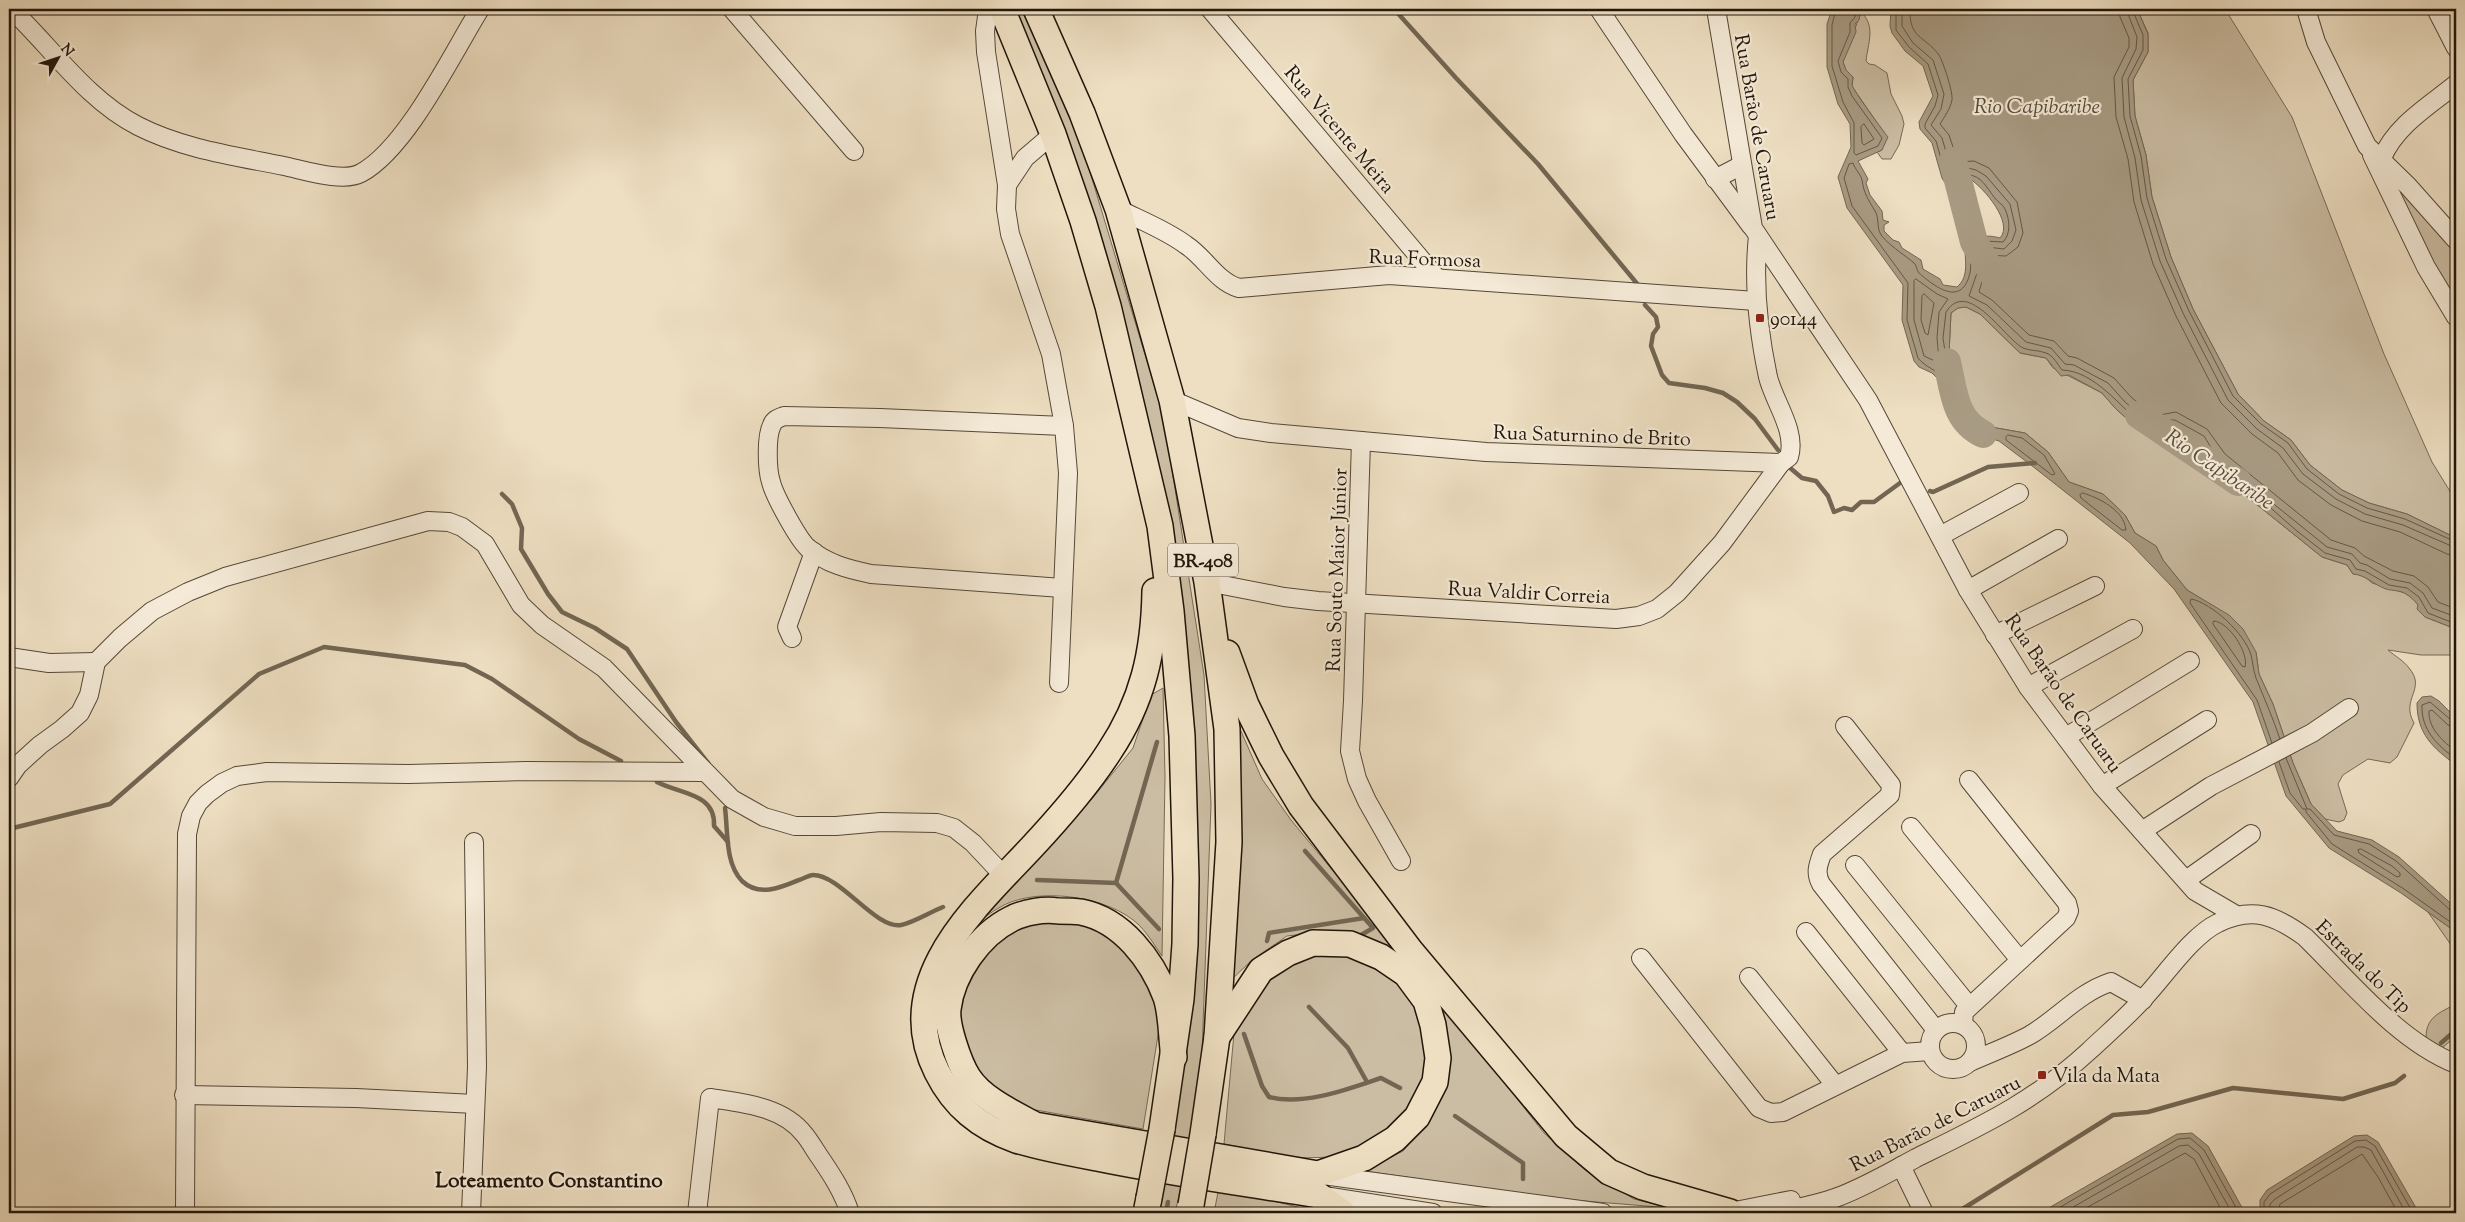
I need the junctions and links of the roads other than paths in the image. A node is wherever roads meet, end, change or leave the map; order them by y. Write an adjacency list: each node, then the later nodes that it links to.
1 (11, 9): 2 (street)
2 (480, 9)
3 (732, 9): 16 (street)
4 (988, 9): 20 (street)
5 (1002, 9): 14 (highway, BR-408)
6 (1036, 9): 21 (highway, BR-408)
7 (1212, 9): 24 (street, Rua Vicente Meira)
8 (1599, 9): 19 (street)
9 (1716, 9): 18 (street, Rua Barão de Caruaru)
10 (2306, 9): 15 (street)
11 (2436, 9): 12 (street)
12 (2456, 48)
13 (2456, 84): 17 (street)
14 (1053, 134): 20 (street); 32 (highway, BR-408)
15 (2367, 146): 17 (street); 26 (street)
16 (854, 151)
17 (2382, 158): 23 (street)
18 (1742, 165): 19 (street); 22 (street, Rua Barão de Caruaru)
19 (1714, 179): 22 (street)
20 (1007, 185): 28 (street)
21 (1118, 208): 24 (street, Rua Formosa); 27 (highway, BR-408)
22 (1755, 232): 25 (street); 33 (street, Rua Barão de Caruaru)
23 (2456, 240)
24 (1436, 277): 25 (street, Rua Formosa)
25 (1756, 301): 30 (street)
26 (2456, 317)
27 (1172, 400): 29 (street, Rua Saturnino de Brito); 36 (highway, BR-408)
28 (1064, 426): 35 (street); 38 (street)
29 (1361, 441): 30 (street, Rua Saturnino de Brito); 40 (street, Rua Souto Maior Júnior)
30 (1781, 463): 40 (street, Rua Valdir Correia)
31 (2019, 493): 33 (street)
32 (1160, 526): 64 (highway); 81 (highway, BR-408)
33 (1940, 536): 39 (street, Rua Barão de Caruaru)
34 (2058, 539): 39 (street)
35 (814, 552): 38 (street); 44 (street)
36 (1207, 582): 40 (street, Rua Valdir Correia); 41 (highway, BR-408)
37 (2096, 586): 43 (street)
38 (1062, 588): 48 (street)
39 (1968, 590): 43 (street, Rua Barão de Caruaru)
40 (1355, 603): 62 (street, Rua Souto Maior Júnior)
41 (1211, 612): 76 (highway, BR-408); 93 (highway)
42 (2133, 629): 49 (street)
43 (1995, 635): 49 (street, Rua Barão de Caruaru)
44 (792, 638)
45 (9, 657): 47 (street)
46 (2190, 661): 53 (street)
47 (96, 662): 54 (street); 55 (street)
48 (1058, 683)
49 (2028, 687): 53 (street, Rua Barão de Caruaru)
50 (2349, 708): 59 (street)
51 (2208, 720): 57 (street)
52 (1845, 726): 75 (street)
53 (2066, 737): 57 (street, Rua Barão de Caruaru)
54 (703, 772): 64 (street); 85 (street)
55 (9, 778)
56 (1969, 780): 70 (street)
57 (2102, 786): 59 (street, Rua Barão de Caruaru)
58 (1911, 828): 70 (street)
59 (2142, 831): 65 (street, Rua Barão de Caruaru)
60 (2252, 834): 65 (street)
61 (474, 842): 86 (street)
62 (1401, 860)
63 (1855, 865): 73 (street)
64 (1004, 876): 88 (highway)
65 (2190, 886): 66 (street, Rua Barão de Caruaru); 67 (street)
66 (2236, 915): 67 (street, Rua Barão de Caruaru); 83 (street, Estrada do Tip)
67 (2216, 923): 72 (street, Rua Barão de Caruaru)
68 (1806, 932): 80 (street)
69 (1641, 958): 84 (street)
70 (2020, 960): 73 (street)
71 (1749, 977): 84 (street)
72 (2143, 1000): 78 (street); 87 (street, Rua Barão de Caruaru)
73 (1970, 1006): 74 (street)
74 (1963, 1024): 75 (street); 77 (street)
75 (1936, 1030): 79 (street)
76 (1217, 1038): 88 (highway); 92 (highway, BR-408, bridge)
77 (1976, 1042): 78 (street); 82 (street)
78 (2006, 1045): 82 (street)
79 (1930, 1051): 80 (street); 82 (street)
80 (1902, 1053): 84 (street)
81 (1174, 1057): 88 (highway); 91 (highway, BR-408, bridge)
82 (1970, 1062)
83 (2456, 1064)
84 (1835, 1085)
85 (184, 1095): 86 (street); 94 (street)
86 (475, 1104): 95 (street)
87 (1900, 1166): 89 (street, Rua Barão de Caruaru); 104 (street)
88 (1318, 1185): 98 (highway); 99 (street); 100 (street)
89 (1862, 1185): 90 (street, Rua Barão de Caruaru); 93 (street)
90 (1835, 1198): 102 (street, Rua Barão de Caruaru); 103 (street, Rua Barão de Caruaru)
91 (1147, 1206)
92 (1190, 1209)
93 (1730, 1212): 101 (street)
94 (184, 1213)
95 (471, 1213)
96 (697, 1213): 97 (street)
97 (850, 1213)
98 (1343, 1213)
99 (1433, 1213)
100 (1602, 1213)
101 (1696, 1213)
102 (1776, 1213)
103 (1808, 1213)
104 (1924, 1213)

